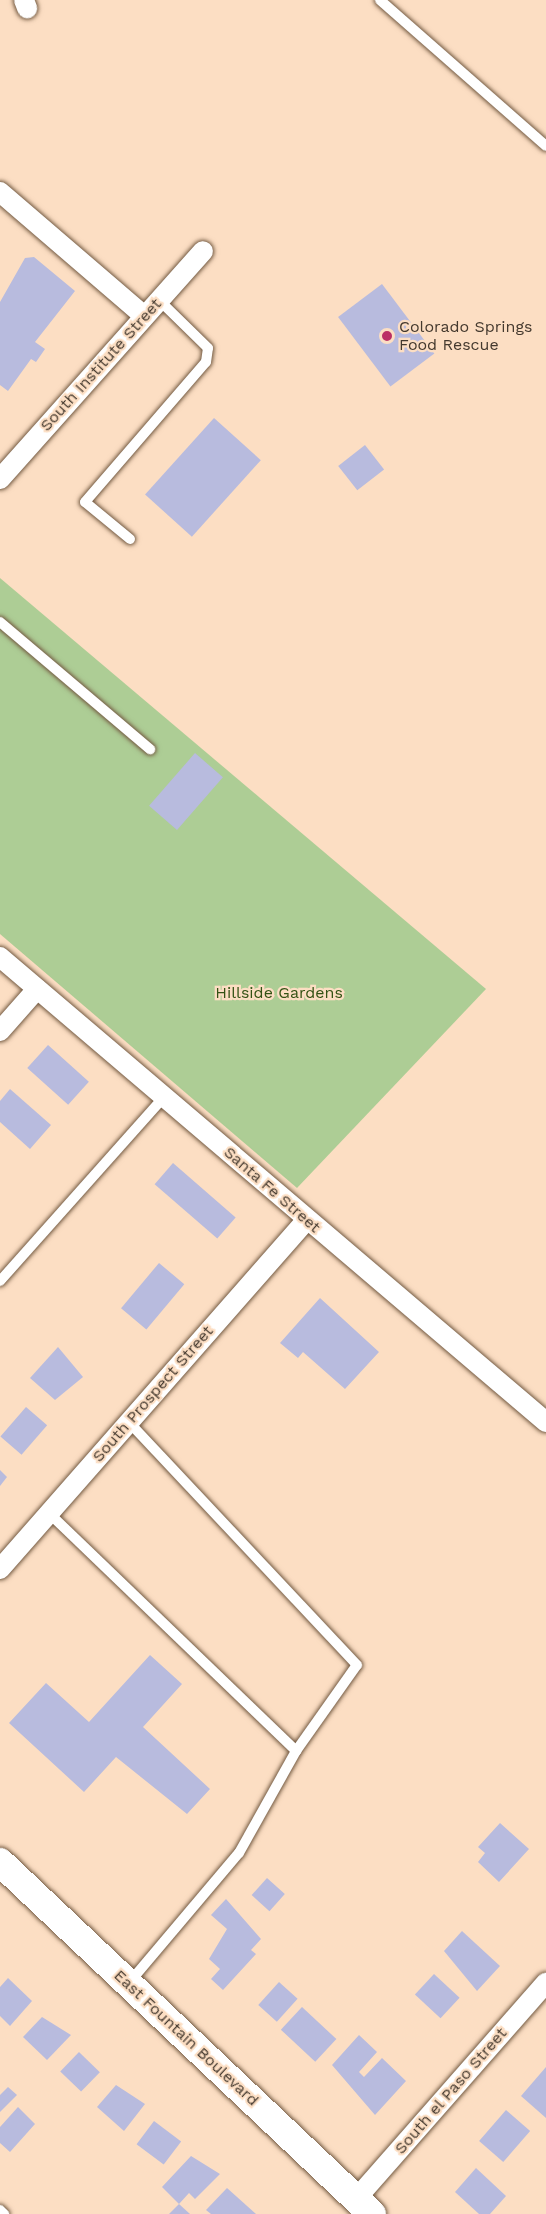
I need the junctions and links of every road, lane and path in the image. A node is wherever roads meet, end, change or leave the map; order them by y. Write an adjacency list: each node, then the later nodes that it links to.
1 (380, 0): 2 (lane)
2 (546, 146)
3 (0, 192): 6 (street)
4 (203, 250): 5 (street, South Institute Street)
5 (159, 300): 6 (street, South Institute Street); 8 (lane)
6 (144, 316): 7 (street, South Institute Street)
7 (0, 479)
8 (130, 539)
9 (0, 622): 10 (lane)
10 (150, 749)
11 (0, 957): 12 (street, Santa Fe Street)
12 (37, 989): 13 (street); 14 (street, Santa Fe Street)
13 (0, 1031)
14 (165, 1097): 15 (street, Santa Fe Street); 16 (lane)
15 (307, 1220): 17 (street, South Prospect Street); 18 (street, Santa Fe Street)
16 (0, 1281)
17 (129, 1422): 19 (street, South Prospect Street); 21 (lane)
18 (546, 1422)
19 (49, 1513): 20 (street, South Prospect Street); 21 (lane)
20 (0, 1569)
21 (296, 1750): 24 (lane)
22 (0, 1862): 24 (main road, East Fountain Boulevard)
23 (546, 1983): 25 (street, South el Paso Street)
24 (128, 1984): 25 (main road, East Fountain Boulevard)
25 (364, 2206)
26 (0, 2210): 27 (lane)
27 (4, 2214)

